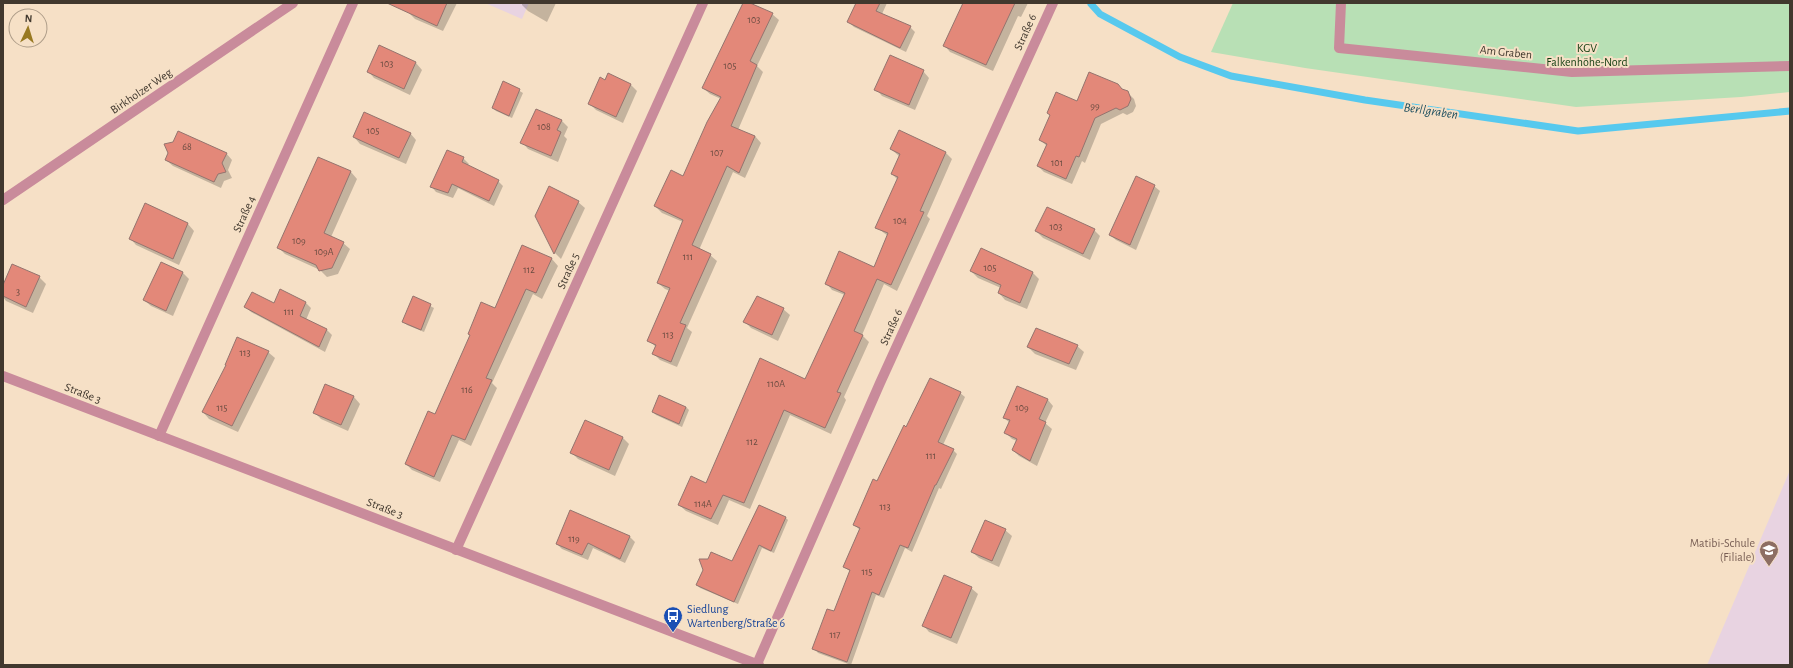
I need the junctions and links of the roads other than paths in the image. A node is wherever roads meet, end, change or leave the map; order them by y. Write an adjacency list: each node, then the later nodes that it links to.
1 (293, 3): 7 (street, Birkholzer Weg)
2 (353, 3): 9 (street, Straße 4)
3 (703, 3): 10 (street, Straße 5)
4 (1053, 3): 11 (street, Straße 6)
5 (1341, 3): 6 (street, Am Graben)
6 (1790, 66)
7 (3, 200)
8 (3, 376): 9 (street, Straße 3)
9 (159, 436): 10 (street, Straße 3)
10 (456, 550): 11 (street, Straße 3)
11 (758, 665)

